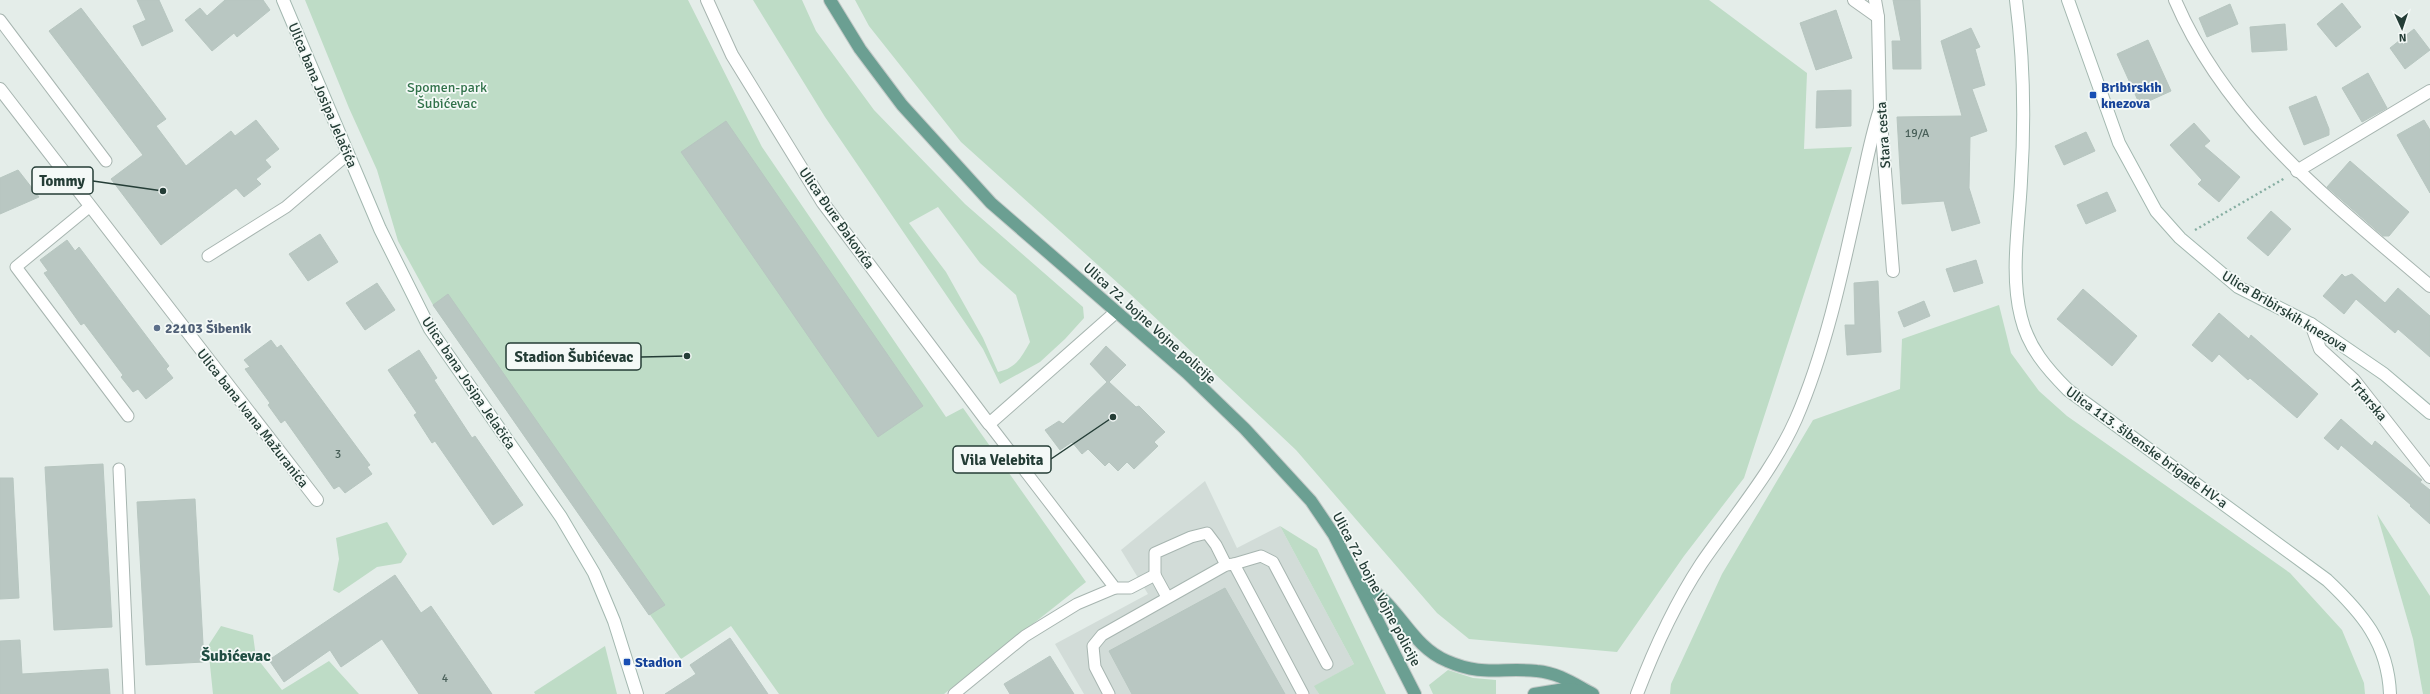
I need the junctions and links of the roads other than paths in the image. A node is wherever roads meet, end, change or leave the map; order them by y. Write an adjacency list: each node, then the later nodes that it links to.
1 (283, 0): 14 (street, Ulica bana Josipa Jelačića)
2 (707, 0): 25 (street, Ulica Đure Đakovića)
3 (830, 0): 21 (main road, Ulica 72. bojne Vojne policije)
4 (1854, 0): 9 (street)
5 (1875, 0): 9 (street, Stara cesta)
6 (2016, 0): 44 (street, Ulica 113. šibenske brigade HV-a)
7 (2068, 0): 22 (street, Ulica Bribirskih knezova)
8 (2175, 0): 16 (street)
9 (1878, 17): 13 (street, Stara cesta)
10 (0, 20): 15 (lane)
11 (0, 89): 17 (street, Ulica bana Ivana Mažuranića)
12 (2430, 91): 16 (street)
13 (1880, 109): 19 (street, Stara cesta); 43 (street)
14 (348, 154): 18 (lane); 38 (street, Ulica bana Josipa Jelačića)
15 (106, 161)
16 (2297, 171): 20 (street)
17 (89, 206): 24 (lane); 28 (street, Ulica bana Ivana Mažuranića)
18 (208, 256)
19 (1893, 270)
20 (2430, 286)
21 (1116, 312): 25 (street); 31 (main road, Ulica 72. bojne Vojne policije)
22 (2311, 324): 23 (street, Ulica Bribirskih knezova); 27 (street, Trtarska)
23 (2430, 413)
24 (128, 416)
25 (989, 424): 32 (lane)
26 (118, 469): 37 (lane)
27 (2430, 476)
28 (317, 500)
29 (1230, 565): 30 (lane); 33 (lane); 34 (lane); 41 (lane)
30 (1155, 575): 32 (lane); 33 (lane)
31 (1359, 583): 35 (main road, Ulica 72. bojne Vojne policije); 36 (main road)
32 (1115, 588): 39 (lane)
33 (1167, 597): 40 (lane)
34 (1328, 664)
35 (1414, 693)
36 (1591, 693): 42 (main road)
37 (129, 694)
38 (637, 694)
39 (954, 694)
40 (1109, 694)
41 (1303, 694)
42 (1534, 694)
43 (1637, 694)
44 (2390, 694)

